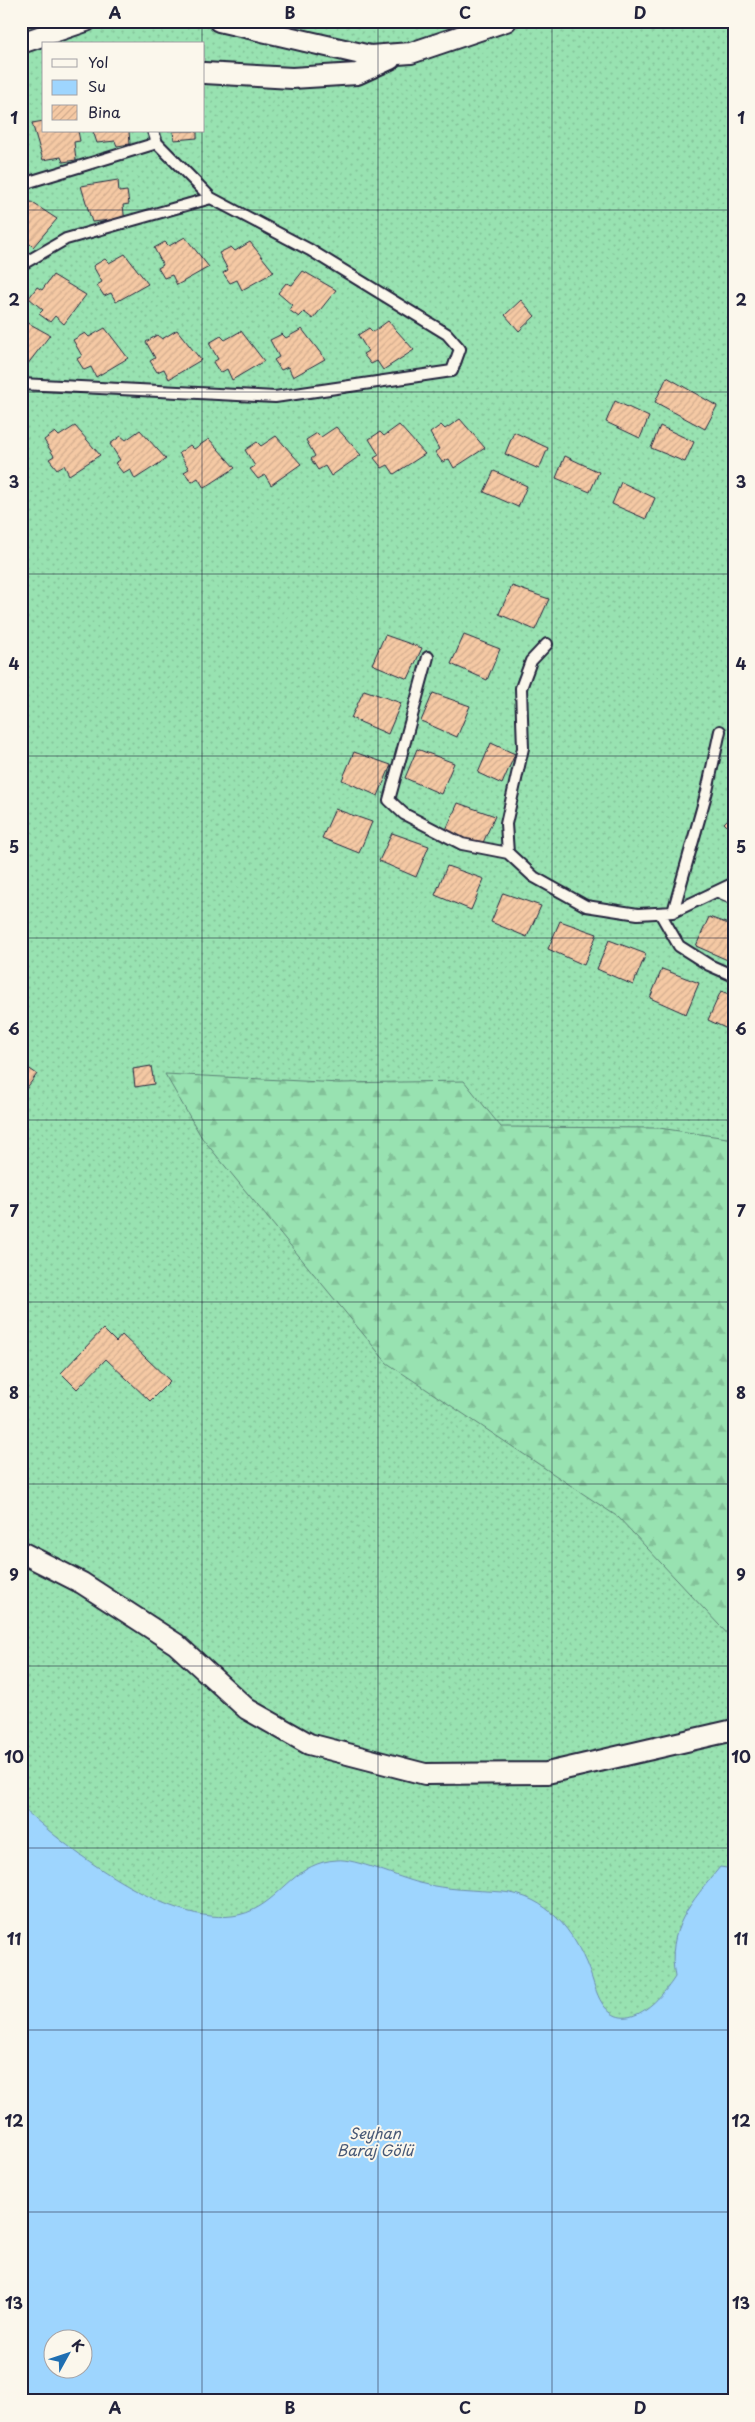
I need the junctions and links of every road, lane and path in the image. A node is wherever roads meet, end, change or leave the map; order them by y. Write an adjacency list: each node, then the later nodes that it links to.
1 (86, 21): 4 (street)
2 (219, 21): 5 (street)
3 (506, 21): 5 (street)
4 (21, 43)
5 (400, 54): 6 (street)
6 (205, 73)
7 (153, 132): 8 (lane)
8 (157, 143): 9 (lane); 10 (lane)
9 (21, 186)
10 (211, 198): 11 (lane); 12 (lane)
11 (21, 265)
12 (21, 384)
13 (547, 644): 16 (lane)
14 (428, 657): 16 (lane)
15 (720, 732): 20 (lane)
16 (508, 853): 21 (lane)
17 (734, 883): 18 (lane)
18 (718, 892): 19 (lane); 20 (lane)
19 (734, 899)
20 (673, 912): 21 (lane)
21 (660, 913): 22 (lane)
22 (734, 976)
23 (21, 1552): 24 (street)
24 (734, 1730)

